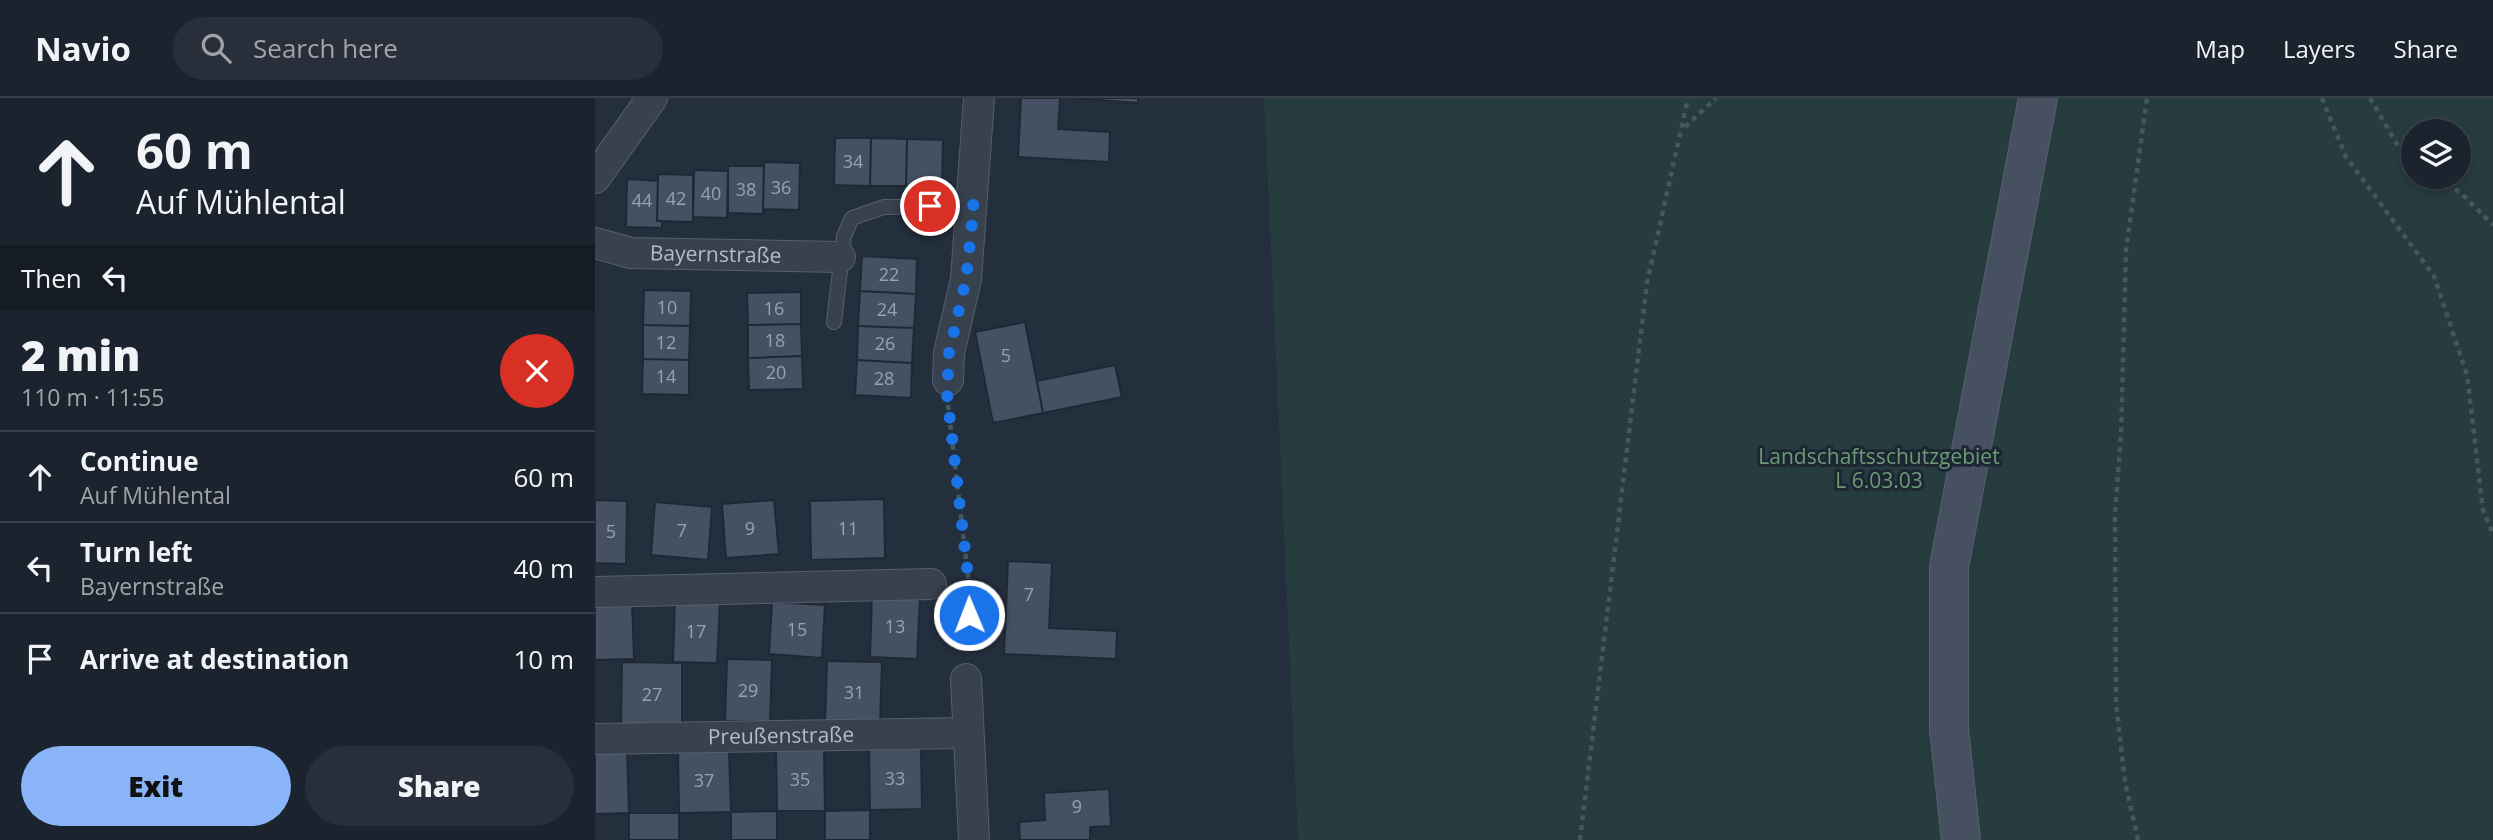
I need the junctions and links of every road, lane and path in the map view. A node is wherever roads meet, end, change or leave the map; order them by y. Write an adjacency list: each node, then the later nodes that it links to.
1 (652, 98): 11 (street)
2 (979, 98): 13 (street)
3 (1689, 98): 9 (path)
4 (1716, 98): 9 (path)
5 (2038, 98): 27 (main road)
6 (2147, 98): 28 (path)
7 (2322, 98): 19 (path)
8 (2370, 98): 10 (path)
9 (1684, 128): 26 (path)
10 (2401, 148)
11 (595, 178)
12 (2455, 189): 14 (path)
13 (974, 205): 16 (lane); 18 (street)
14 (2493, 225)
15 (595, 243): 16 (street, Bayernstraße)
16 (840, 257): 17 (lane)
17 (834, 322)
18 (948, 380): 22 (path)
19 (2493, 534)
20 (931, 584): 21 (street)
21 (595, 592)
22 (966, 679): 23 (street)
23 (966, 733): 24 (street, Preußenstraße); 25 (street)
24 (595, 739)
25 (974, 840)
26 (1580, 840)
27 (1961, 840)
28 (2139, 840)

